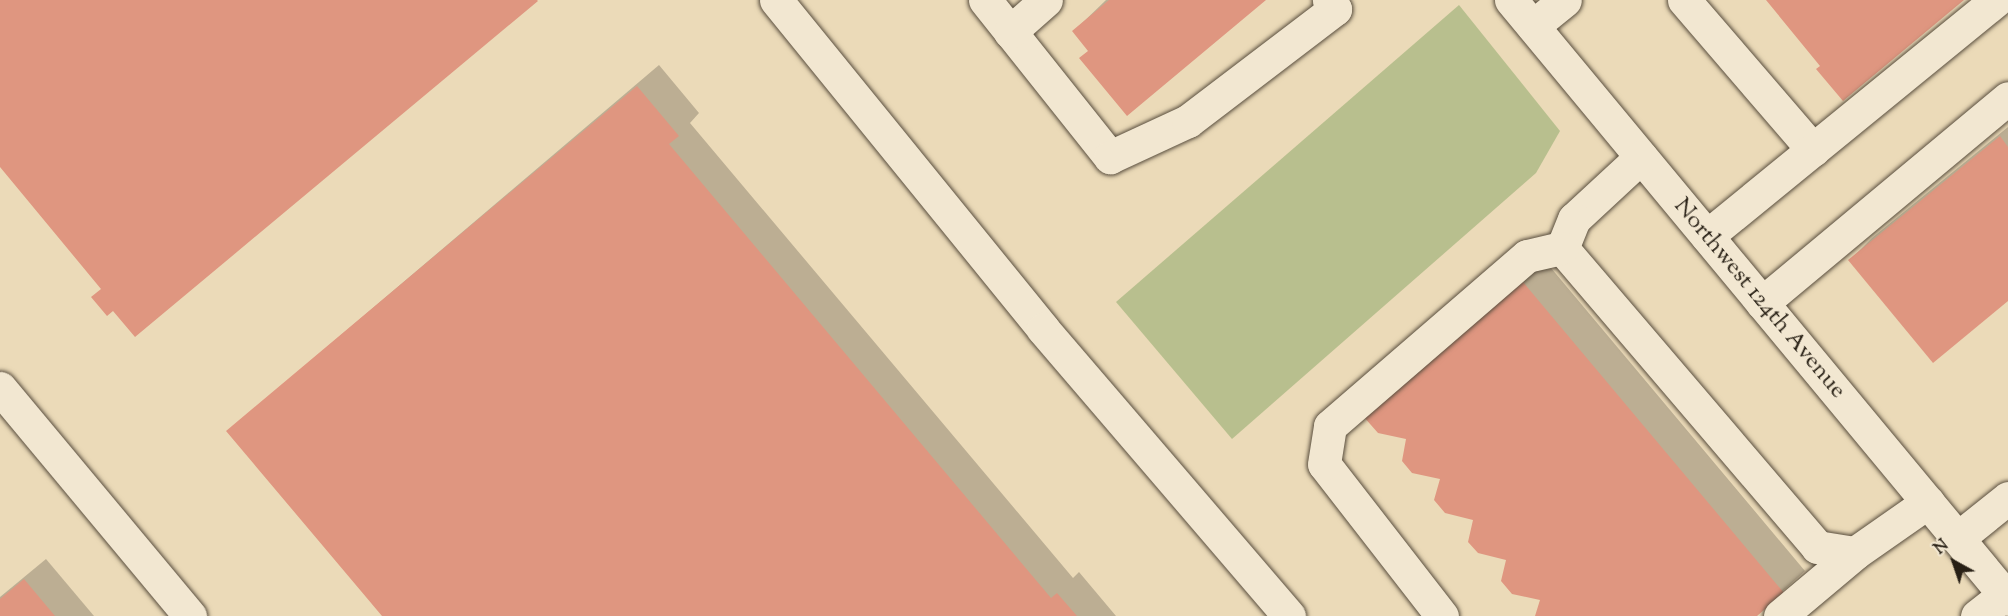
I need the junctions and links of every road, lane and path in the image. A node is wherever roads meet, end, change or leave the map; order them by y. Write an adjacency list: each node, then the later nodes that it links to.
1 (776, 0): 24 (street)
2 (985, 0): 10 (street)
3 (1046, 0): 10 (street)
4 (1329, 0): 10 (street)
5 (1510, 0): 9 (street, Northwest 124th Avenue)
6 (1564, 0): 9 (street)
7 (1684, 0): 12 (street)
8 (1996, 0): 12 (street)
9 (1533, 26): 13 (street, Northwest 124th Avenue)
10 (1010, 32)
11 (2008, 98): 16 (street)
12 (1813, 150): 14 (street)
13 (1641, 156): 14 (street, Northwest 124th Avenue); 15 (street)
14 (1707, 236): 16 (street, Northwest 124th Avenue)
15 (1562, 248): 21 (street); 25 (street)
16 (1762, 303): 19 (street, Northwest 124th Avenue)
17 (0, 388): 23 (street)
18 (2008, 498): 20 (street)
19 (1928, 502): 20 (street, Northwest 124th Avenue); 21 (street)
20 (1958, 538): 22 (street, Northwest 124th Avenue)
21 (1855, 553): 26 (street)
22 (2006, 596): 27 (street)
23 (190, 616)
24 (1289, 616)
25 (1442, 616)
26 (1780, 616)
27 (1977, 616)

